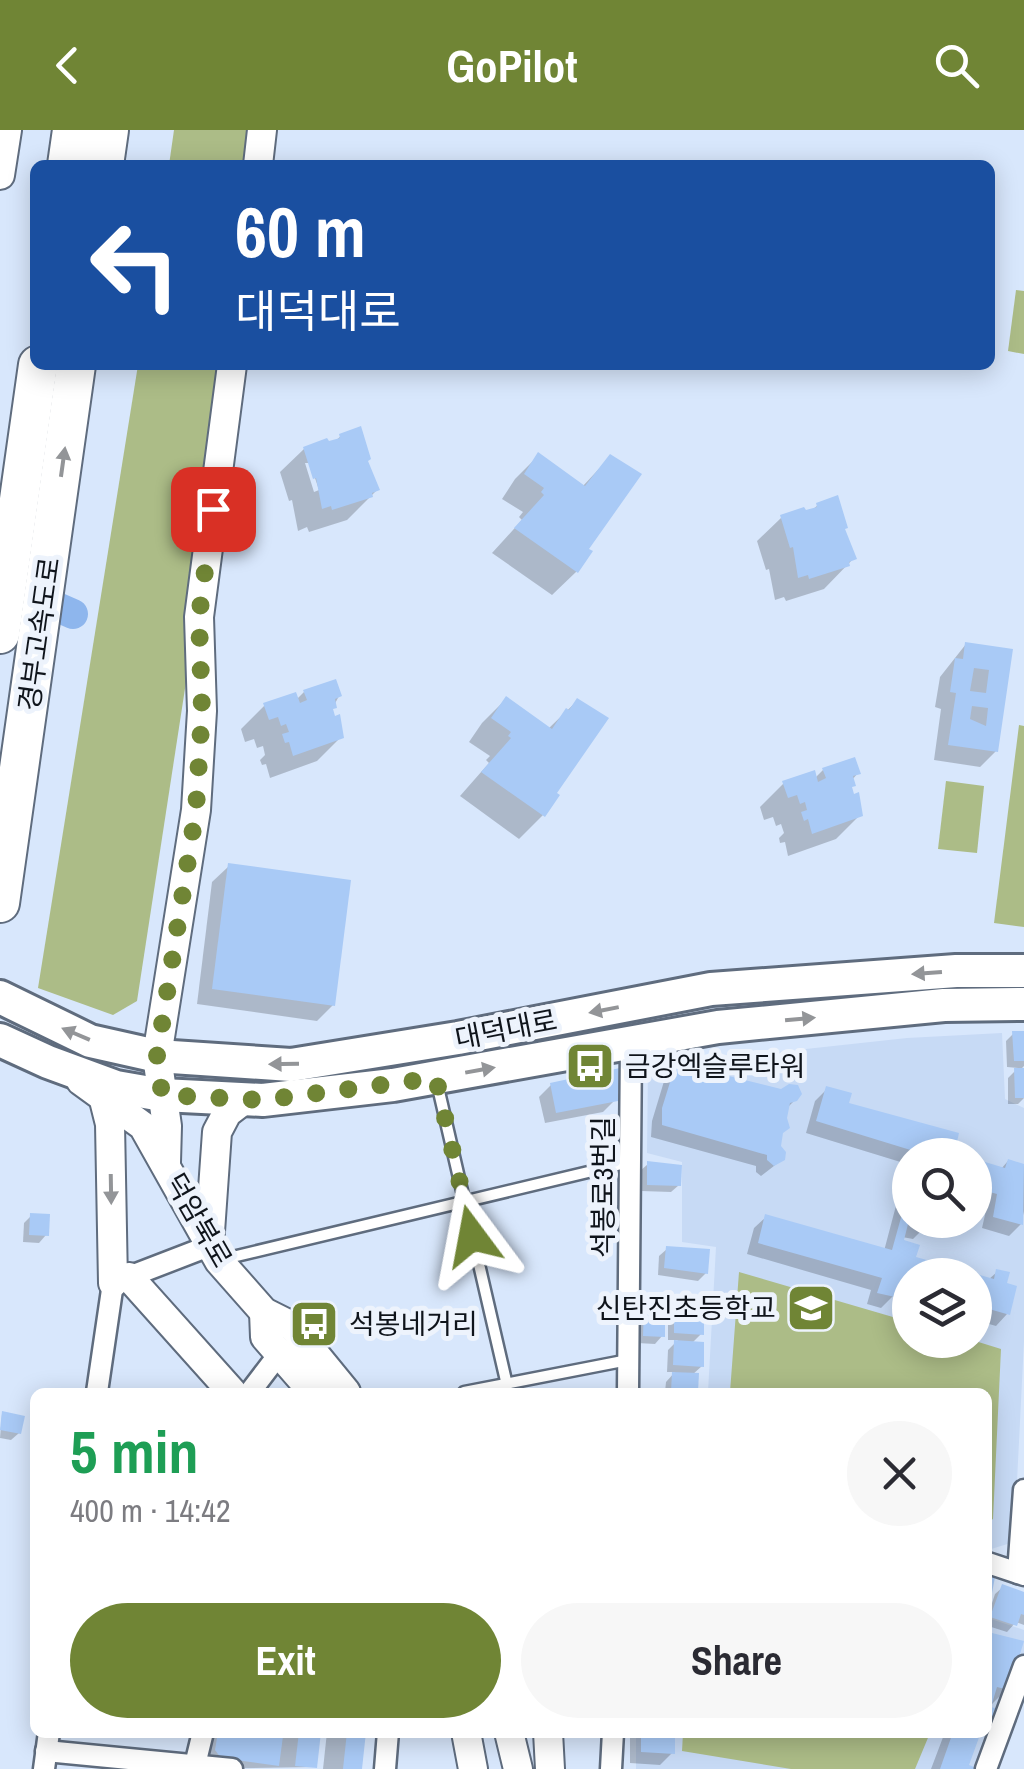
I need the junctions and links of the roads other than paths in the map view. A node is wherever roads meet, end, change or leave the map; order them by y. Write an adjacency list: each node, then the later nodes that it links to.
1 (7, 130): 8 (street)
2 (72, 130): 5 (highway)
3 (109, 130): 6 (highway)
4 (262, 130): 7 (street)
5 (68, 160)
6 (105, 160)
7 (259, 160)
8 (0, 175)
9 (37, 370): 12 (highway, 경부고속도로)
10 (75, 370): 13 (highway, 경부고속도로, one-way to 10)
11 (231, 370): 19 (street, 덕암북로)
12 (2, 621)
13 (0, 902)
14 (1024, 971): 19 (main road, 대덕대로, one-way to 19)
15 (0, 997): 19 (main road, 대덕대로, one-way to 15)
16 (1024, 1004): 18 (main road, 대덕대로, one-way to 16)
17 (0, 1040): 20 (main road, 대덕대로)
18 (631, 1042): 21 (main road, 대덕대로, one-way to 18); 25 (street, 석봉로3번길)
19 (157, 1056): 22 (street, 덕암북로)
20 (64, 1068): 22 (main road, 대덕대로); 23 (street)
21 (436, 1078): 24 (main road, 대덕대로); 27 (lane)
22 (162, 1095): 24 (main road, 대덕대로); 26 (street, 덕암북로)
23 (103, 1096): 26 (street); 29 (street, one-way to 29)
24 (244, 1100): 28 (street)
25 (631, 1161): 27 (lane); 32 (street, 석봉로3번길)
26 (166, 1162): 28 (street, 덕암북로)
27 (464, 1199): 28 (lane); 33 (lane)
28 (214, 1253): 29 (street); 30 (street, 덕암북로)
29 (121, 1280): 34 (street); 35 (street)
30 (264, 1312): 31 (street, 덕암북로); 38 (street, 덕암북로)
31 (279, 1354): 36 (street); 37 (street, 덕암북로)
32 (629, 1360): 33 (lane); 40 (street, 석봉로3번길)
33 (508, 1385): 39 (lane)
34 (98, 1388)
35 (228, 1388)
36 (253, 1388)
37 (310, 1388)
38 (343, 1388)
39 (489, 1388)
40 (628, 1388)
41 (1024, 1490): 43 (street)
42 (992, 1565): 43 (street)
43 (1021, 1574)
44 (1024, 1666): 59 (street)
45 (201, 1738): 52 (street)
46 (388, 1738): 54 (street)
47 (467, 1738): 55 (street)
48 (511, 1738): 56 (street)
49 (548, 1738): 57 (street)
50 (613, 1738): 58 (street)
51 (46, 1751): 52 (street)
52 (194, 1767): 53 (street)
53 (232, 1769)
54 (385, 1769)
55 (473, 1769)
56 (518, 1769)
57 (550, 1769)
58 (612, 1769)
59 (986, 1769)

